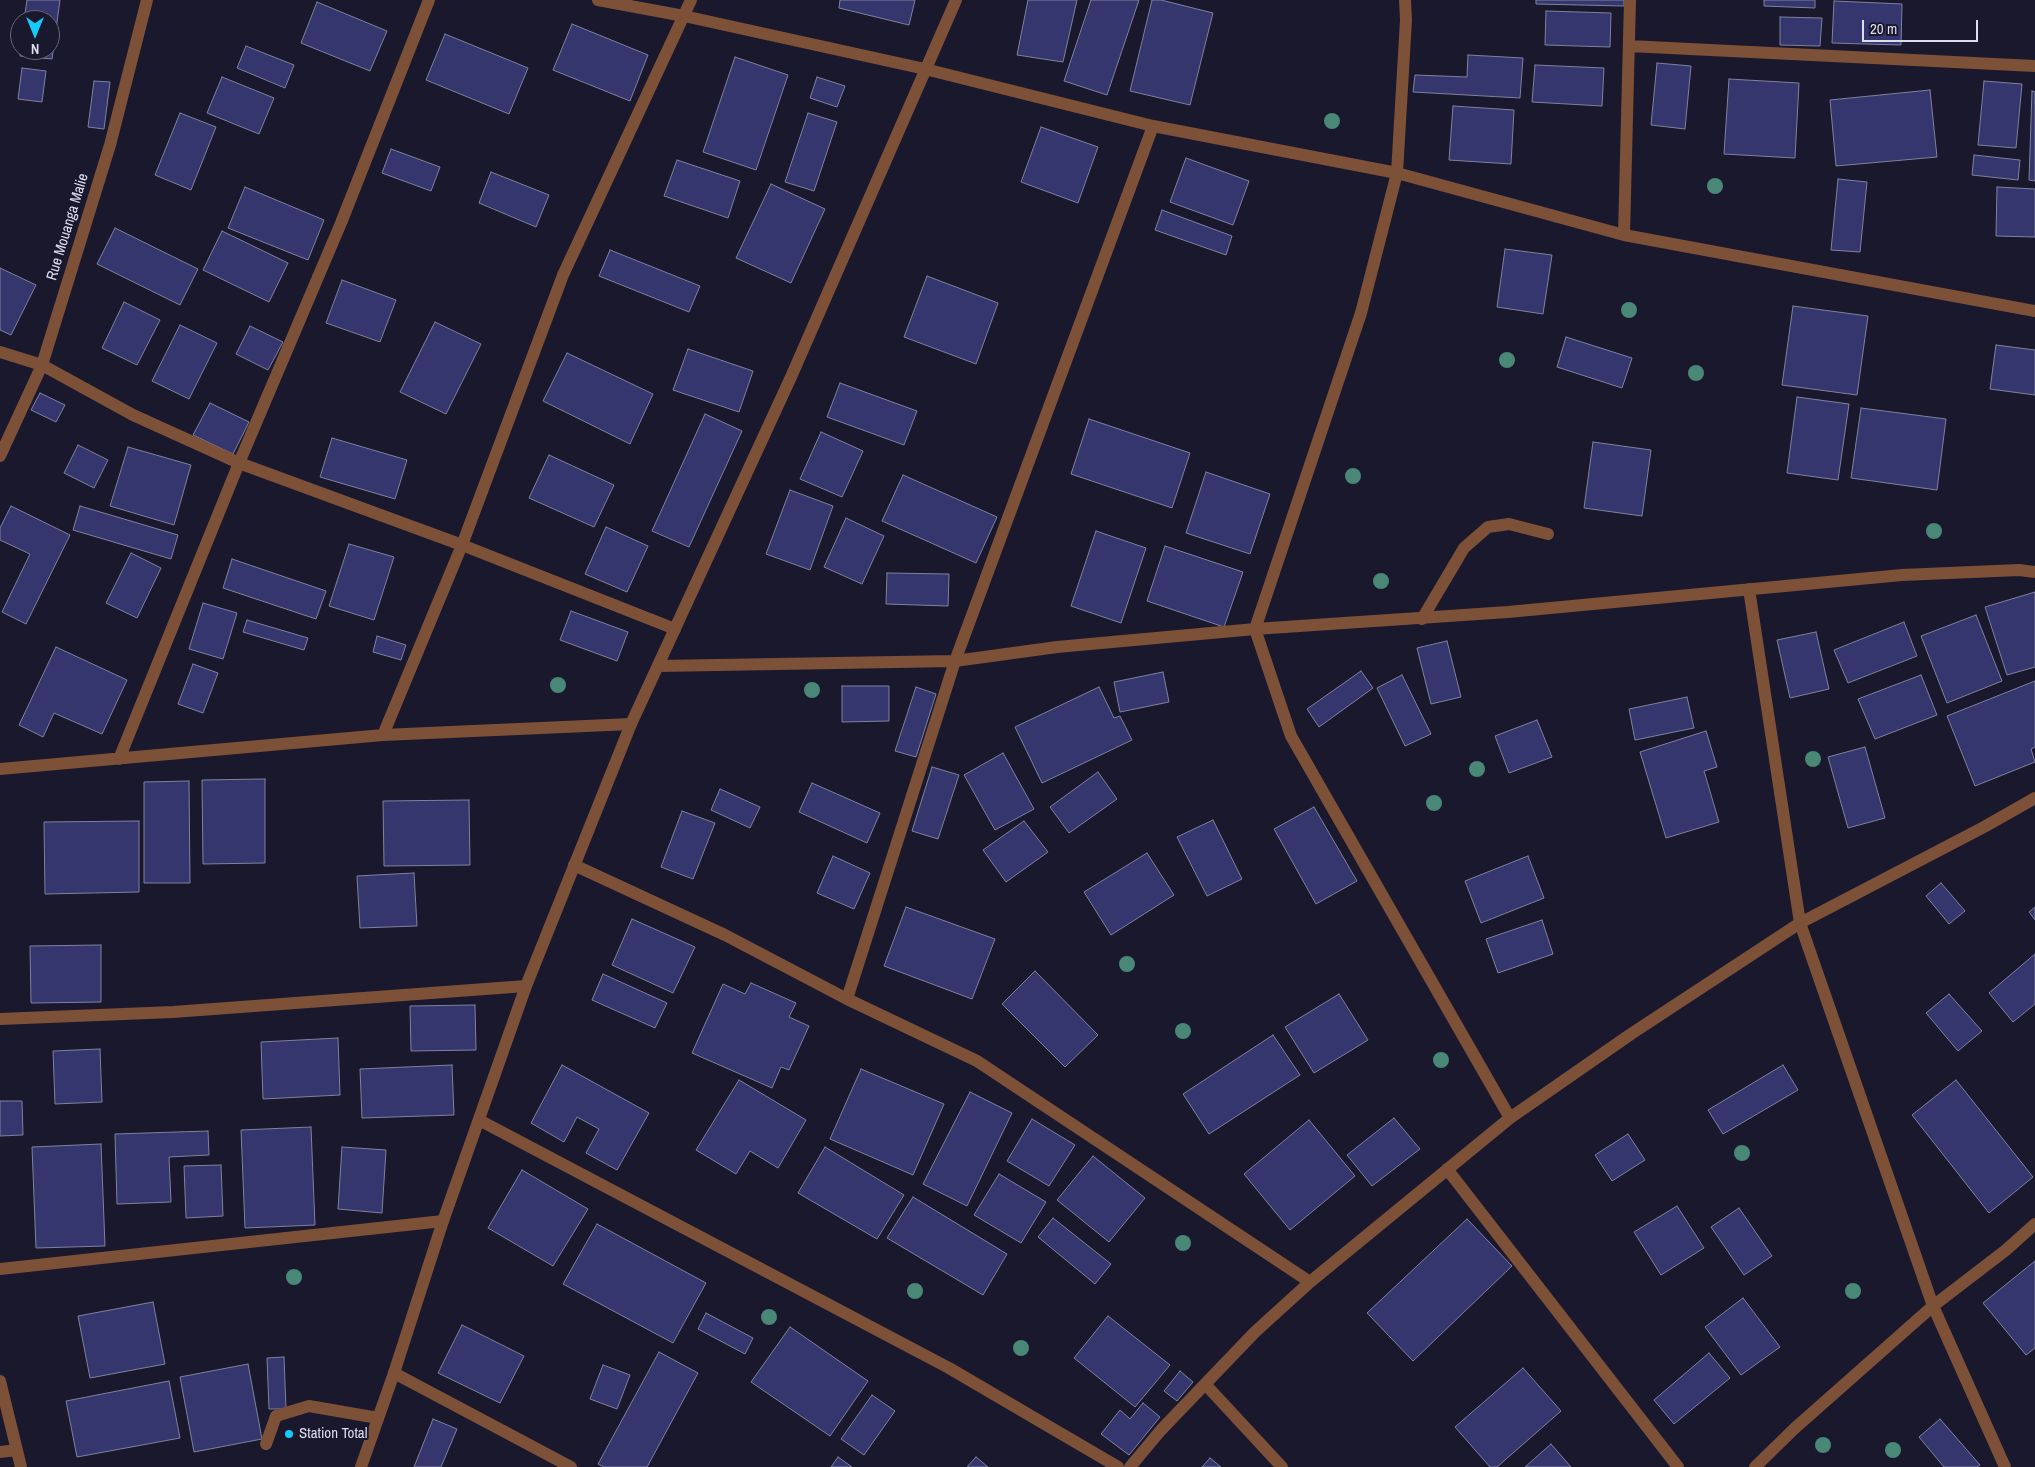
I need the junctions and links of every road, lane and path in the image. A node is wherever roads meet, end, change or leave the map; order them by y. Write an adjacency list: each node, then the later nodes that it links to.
1 (147, 0): 17 (street, Rue Mouanga Malie)
2 (429, 0): 19 (street)
3 (598, 0): 8 (street)
4 (691, 0): 8 (street)
5 (956, 0): 11 (street)
6 (1404, 0): 13 (street)
7 (1630, 0): 9 (street)
8 (684, 16): 11 (street); 21 (street)
9 (1629, 46): 10 (street); 14 (street)
10 (2035, 66)
11 (925, 69): 12 (street); 25 (street)
12 (1153, 126): 13 (street); 27 (street)
13 (1397, 173): 14 (street); 26 (street)
14 (1624, 236): 15 (street)
15 (2035, 311)
16 (0, 352): 17 (street)
17 (42, 365): 18 (street, Rue Mouanga Malie); 19 (street)
18 (0, 456)
19 (240, 463): 21 (street); 31 (street)
20 (1548, 534): 24 (street)
21 (462, 545): 25 (street); 30 (street)
22 (2035, 572): 23 (street)
23 (1749, 589): 24 (street); 35 (street)
24 (1422, 619): 26 (street)
25 (675, 629): 28 (street)
26 (1255, 629): 27 (street); 39 (street)
27 (955, 661): 28 (street); 37 (street)
28 (658, 666): 29 (street)
29 (631, 724): 30 (street); 34 (street)
30 (383, 735): 31 (street)
31 (119, 759): 32 (street)
32 (0, 768)
33 (2035, 798): 35 (street)
34 (574, 865): 36 (street); 37 (street)
35 (1800, 923): 39 (street); 46 (street)
36 (526, 986): 38 (street); 40 (street)
37 (847, 999): 45 (street)
38 (0, 1019)
39 (1510, 1118): 41 (street)
40 (479, 1120): 42 (street); 57 (street)
41 (1447, 1169): 45 (street); 60 (street)
42 (443, 1221): 44 (street); 47 (street)
43 (2035, 1224): 46 (street)
44 (0, 1269)
45 (1310, 1282): 49 (street)
46 (1933, 1306): 61 (street); 62 (street)
47 (394, 1373): 50 (street); 56 (street)
48 (0, 1381): 52 (street)
49 (1206, 1385): 58 (street); 59 (street)
50 (378, 1418): 51 (street); 55 (street)
51 (266, 1444)
52 (17, 1450): 53 (street); 54 (street)
53 (0, 1452)
54 (22, 1467)
55 (361, 1467)
56 (571, 1467)
57 (1118, 1467)
58 (1130, 1467)
59 (1282, 1467)
60 (1678, 1467)
61 (1754, 1467)
62 (2004, 1467)

